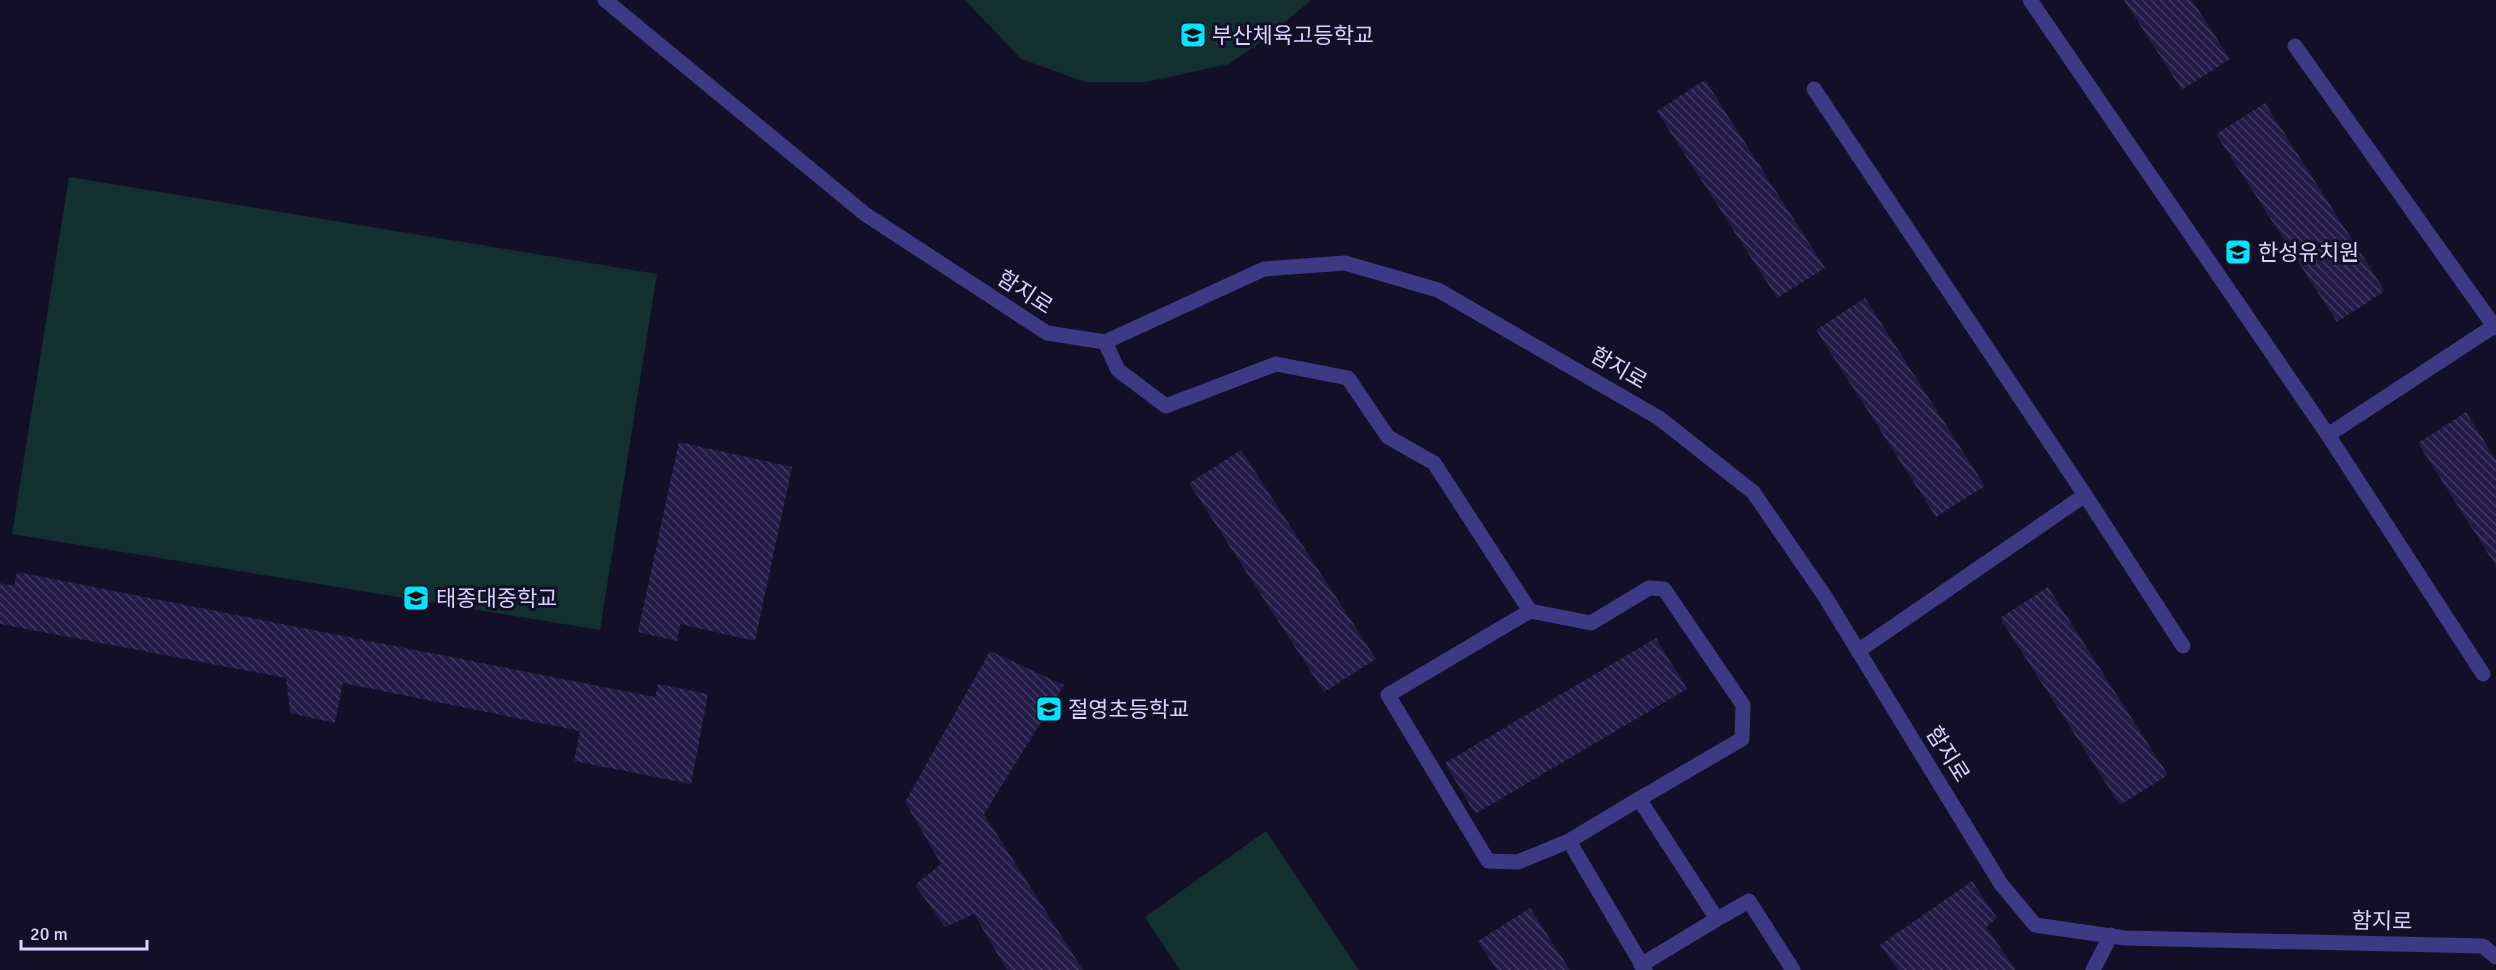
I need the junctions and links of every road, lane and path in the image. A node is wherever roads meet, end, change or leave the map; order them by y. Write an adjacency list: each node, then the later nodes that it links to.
1 (605, 0): 6 (street, 함지로)
2 (2030, 0): 7 (street)
3 (2295, 46): 5 (street)
4 (1814, 89): 8 (street)
5 (2495, 327): 7 (street)
6 (1105, 342): 9 (street); 11 (street, 함지로)
7 (2328, 435): 12 (street)
8 (2085, 495): 10 (street); 11 (street)
9 (1530, 611): 13 (street); 14 (street)
10 (2183, 646)
11 (1857, 651): 16 (street, 함지로)
12 (2483, 674)
13 (1639, 799): 14 (street); 15 (street)
14 (1569, 841): 18 (street)
15 (1717, 919): 18 (street); 19 (street)
16 (2111, 935): 17 (street, 함지로); 20 (street)
17 (2496, 957)
18 (1643, 968)
19 (1793, 970)
20 (2093, 970)

